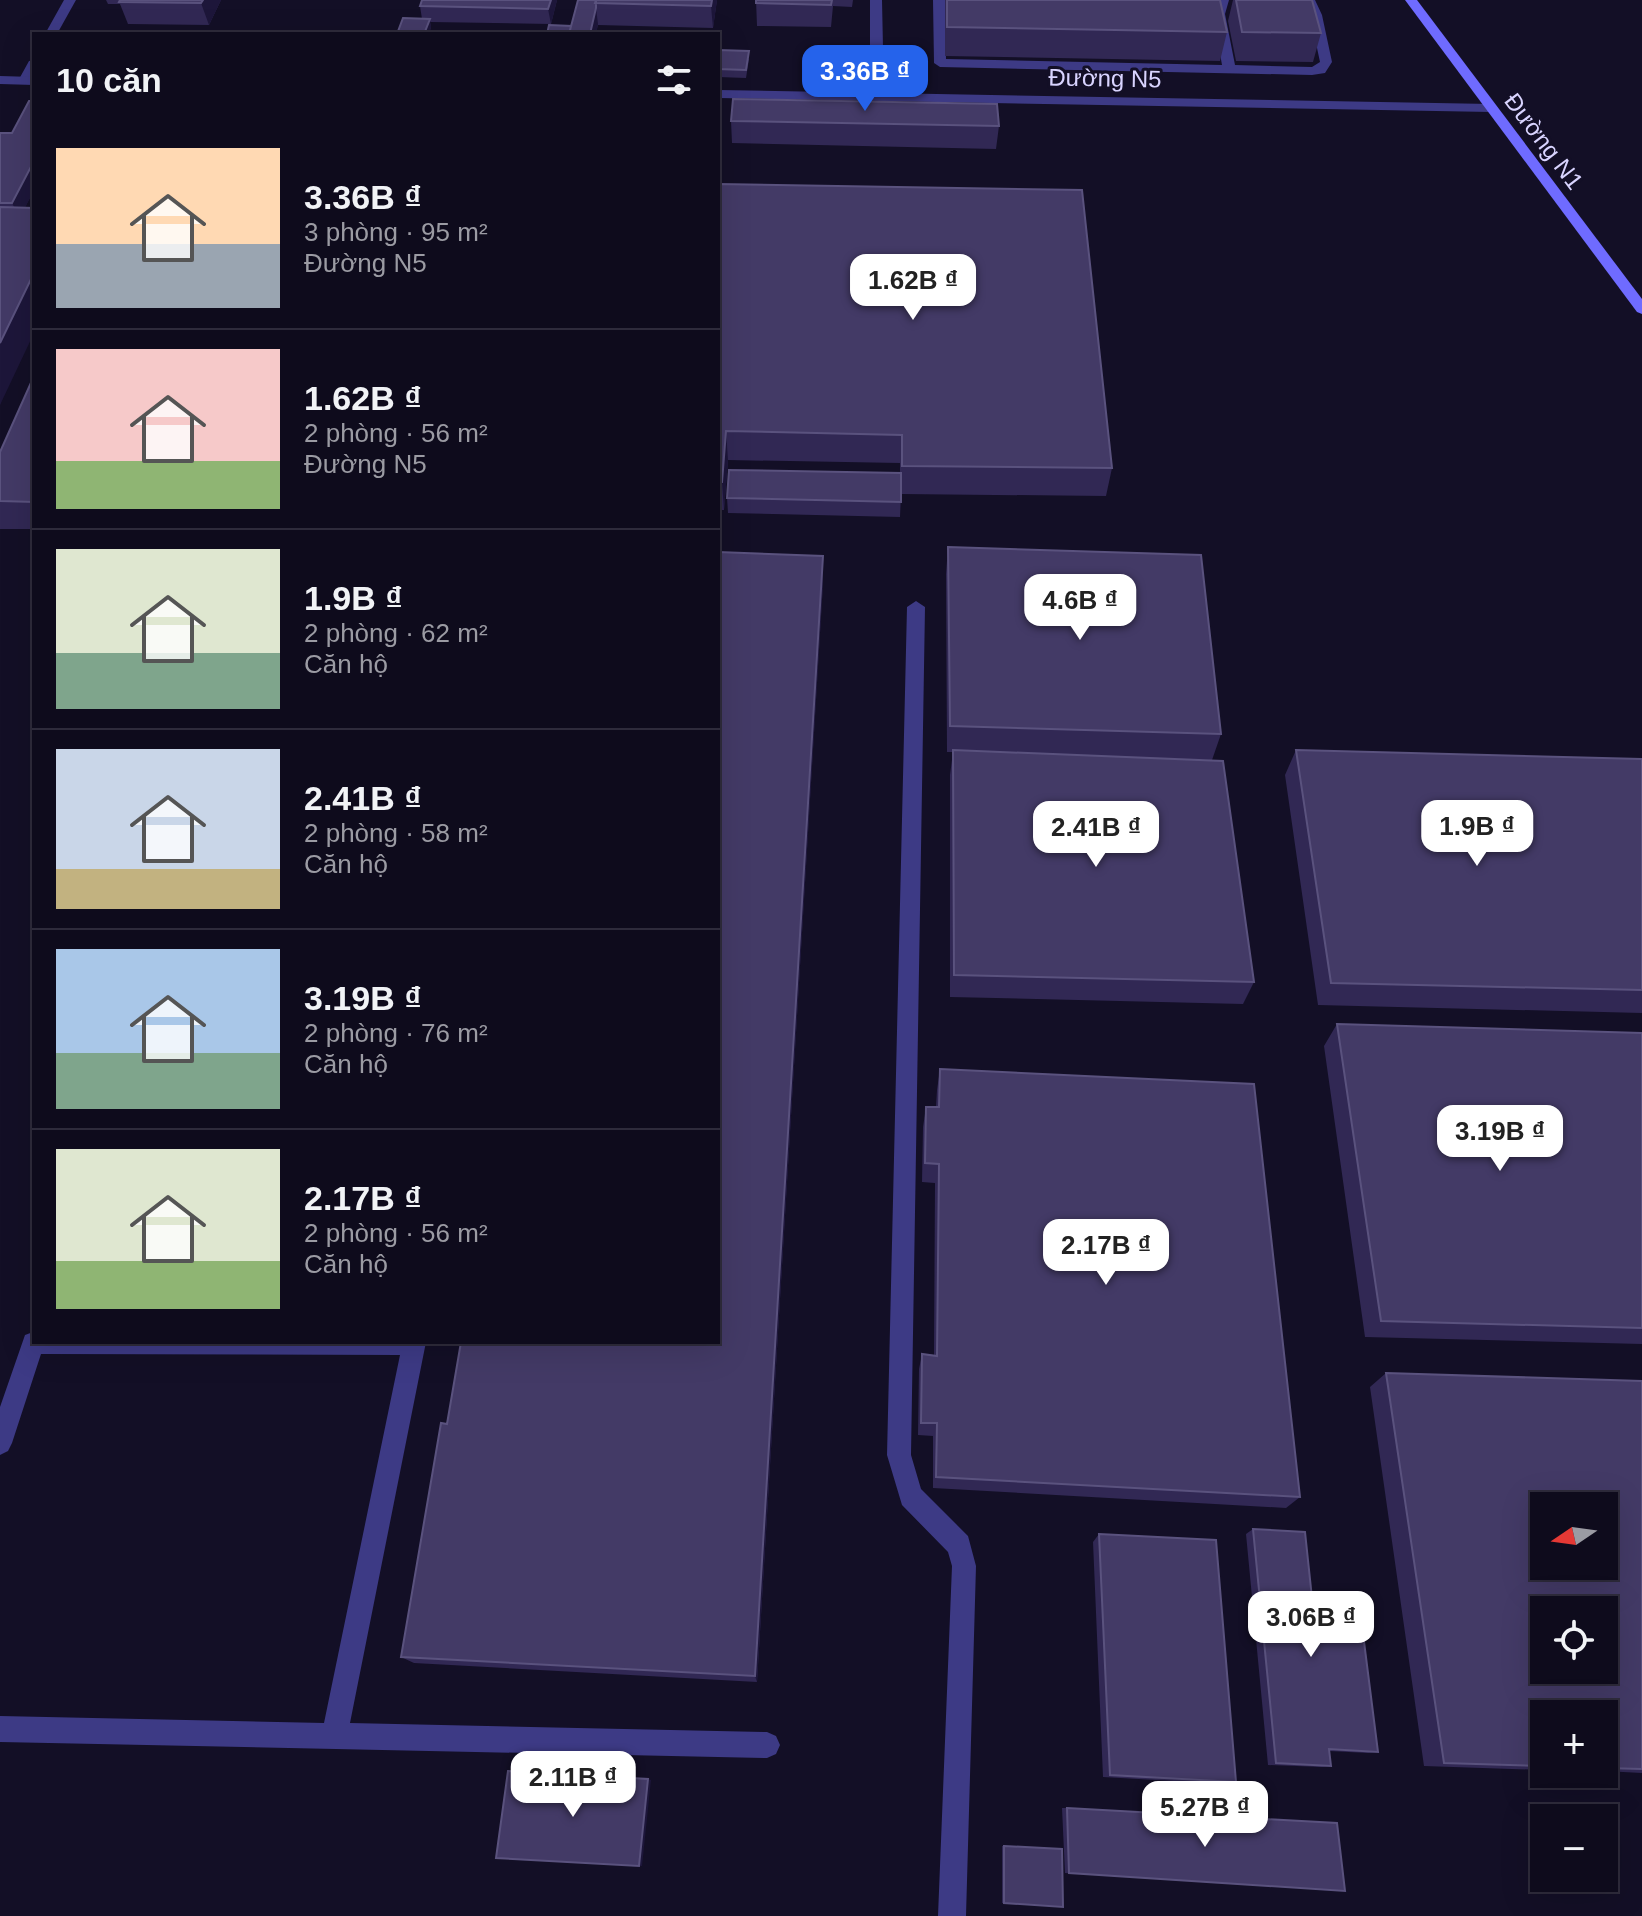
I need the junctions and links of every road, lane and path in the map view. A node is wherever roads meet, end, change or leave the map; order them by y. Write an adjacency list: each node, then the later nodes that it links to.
1 (70, 0): 7 (street)
2 (876, 0): 12 (street)
3 (939, 0): 8 (street)
4 (1223, 0): 8 (street)
5 (1309, 0): 8 (street)
6 (1411, 0): 13 (street, Đường N1)
7 (52, 32)
8 (1229, 69)
9 (0, 80): 10 (street)
10 (29, 81)
11 (720, 94): 12 (street, Đường N5)
12 (877, 96): 13 (street, Đường N5)
13 (1491, 108): 14 (street, Đường N1)
14 (1642, 309)
15 (916, 607): 22 (street)
16 (33, 1344): 18 (street)
17 (414, 1344): 20 (street)
18 (0, 1443)
19 (0, 1730): 20 (street)
20 (334, 1737): 21 (street)
21 (767, 1745)
22 (952, 1916)

